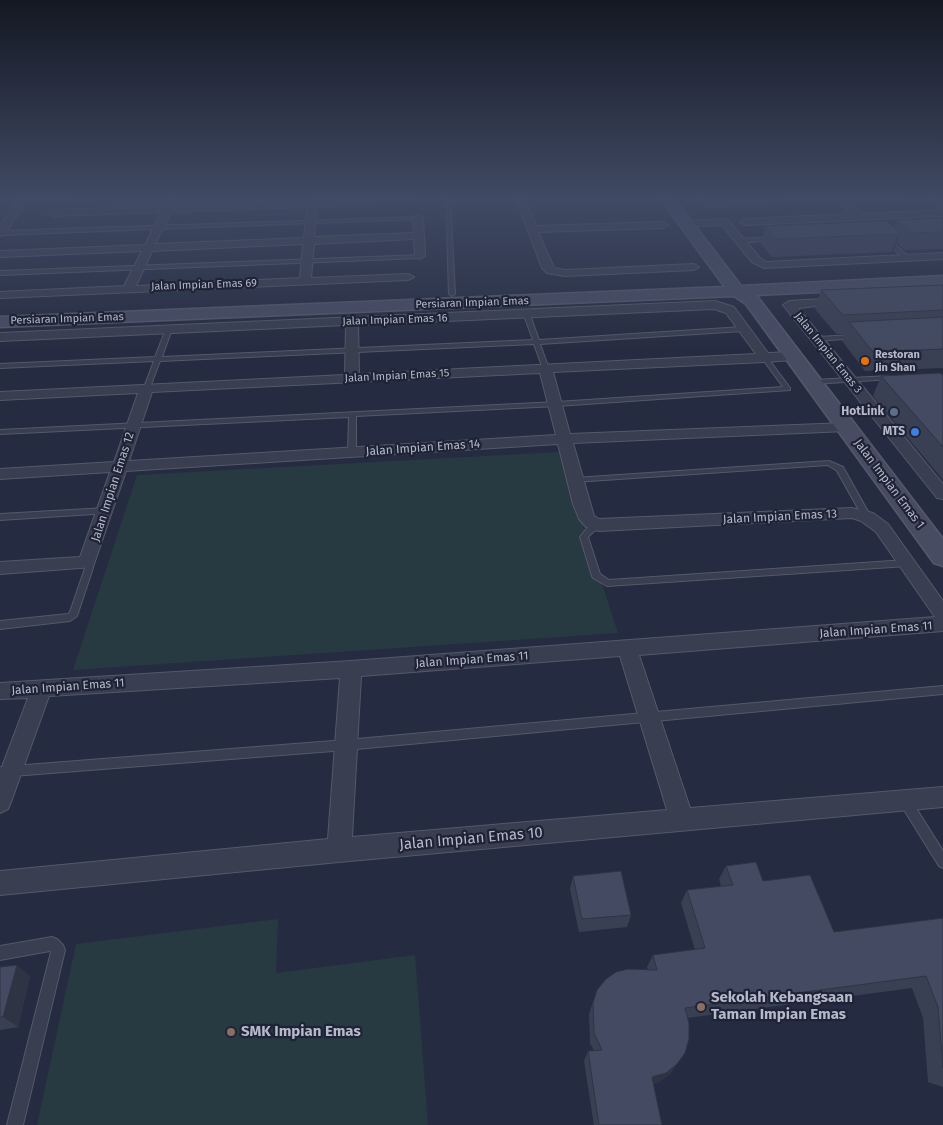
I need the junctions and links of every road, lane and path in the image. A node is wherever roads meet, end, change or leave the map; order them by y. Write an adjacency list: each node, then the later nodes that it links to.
1 (111, 250): 10 (street)
2 (147, 250): 15 (street)
3 (308, 250): 14 (street)
4 (420, 250): 11 (street)
5 (450, 250): 25 (lane)
6 (540, 250): 16 (street)
7 (710, 250): 23 (main road, Jalan Impian Emas 1)
8 (747, 250): 13 (street)
9 (898, 250): 13 (lane)
10 (0, 254)
11 (420, 256): 14 (lane)
12 (943, 256): 13 (street)
13 (908, 258)
14 (308, 259): 15 (lane); 21 (street)
15 (139, 266): 18 (lane); 22 (street)
16 (694, 267)
17 (943, 271): 23 (main road, Persiaran Impian Emas)
18 (0, 273)
19 (408, 277): 21 (street, Jalan Impian Emas 69)
20 (943, 280): 23 (main road)
21 (305, 281): 22 (street, Jalan Impian Emas 69)
22 (129, 288): 26 (street, Jalan Impian Emas 69)
23 (746, 289): 24 (main road, Persiaran Impian Emas); 24 (main road); 25 (main road, Persiaran Impian Emas); 39 (main road, Jalan Impian Emas 1)
24 (704, 293): 30 (main road, Persiaran Impian Emas)
25 (452, 294): 28 (main road, Persiaran Impian Emas)
26 (0, 295)
27 (856, 300): 36 (street, Jalan Impian Emas 3)
28 (0, 313)
29 (527, 315): 31 (street, Jalan Impian Emas 16); 33 (street, Jalan Impian Emas 16); 37 (lane)
30 (0, 322)
31 (352, 322): 32 (street, Jalan Impian Emas 16); 38 (street)
32 (169, 329): 35 (street, Jalan Impian Emas 16); 40 (lane, Jalan Impian Emas 12)
33 (743, 329): 37 (lane); 41 (street, Jalan Impian Emas 16)
34 (865, 336): 36 (lane)
35 (0, 337)
36 (817, 339): 46 (street, Jalan Impian Emas 3)
37 (536, 342): 38 (lane); 43 (lane)
38 (352, 350): 40 (lane); 45 (street)
39 (793, 356): 41 (street, Jalan Impian Emas 15); 47 (main road, Jalan Impian Emas 1)
40 (158, 358): 42 (lane); 48 (lane, Jalan Impian Emas 12)
41 (765, 358): 43 (street, Jalan Impian Emas 15); 50 (lane)
42 (0, 366)
43 (546, 369): 45 (street, Jalan Impian Emas 15); 50 (street)
44 (896, 377): 46 (lane)
45 (352, 378): 48 (street, Jalan Impian Emas 15)
46 (850, 380): 47 (lane); 60 (street, Jalan Impian Emas 3)
47 (813, 382): 53 (main road, Jalan Impian Emas 1)
48 (146, 390): 49 (street, Jalan Impian Emas 15); 52 (street, Jalan Impian Emas 12)
49 (0, 396)
50 (557, 404): 51 (lane); 55 (street)
51 (353, 414): 52 (lane); 56 (lane)
52 (133, 426): 54 (lane); 57 (street, Jalan Impian Emas 12)
53 (846, 427): 55 (street, Jalan Impian Emas 14); 65 (main road, Jalan Impian Emas 1)
54 (0, 432)
55 (564, 439): 56 (street, Jalan Impian Emas 14); 59 (street)
56 (352, 452): 57 (street, Jalan Impian Emas 14)
57 (121, 466): 58 (street, Jalan Impian Emas 14); 61 (street, Jalan Impian Emas 12)
58 (0, 474)
59 (574, 480): 63 (lane); 64 (street)
60 (943, 494)
61 (106, 511): 62 (lane); 66 (street, Jalan Impian Emas 12)
62 (0, 517)
63 (866, 517): 64 (street, Jalan Impian Emas 13); 67 (street)
64 (599, 525): 67 (lane)
65 (943, 557)
66 (87, 563): 68 (street); 71 (lane)
67 (907, 563): 69 (street)
68 (0, 568)
69 (943, 615)
70 (943, 624): 72 (street, Jalan Impian Emas 11)
71 (0, 625)
72 (627, 649): 73 (street, Jalan Impian Emas 11); 77 (street)
73 (351, 669): 74 (street, Jalan Impian Emas 11); 78 (street)
74 (42, 688): 76 (street, Jalan Impian Emas 11); 79 (street)
75 (943, 690): 77 (lane)
76 (0, 691)
77 (649, 716): 78 (lane); 83 (street)
78 (346, 745): 79 (lane); 84 (street)
79 (6, 771): 82 (street)
80 (943, 797): 81 (street, Jalan Impian Emas 10)
81 (905, 801): 83 (street, Jalan Impian Emas 10); 85 (lane)
82 (0, 802)
83 (682, 820): 84 (street, Jalan Impian Emas 10)
84 (339, 850): 86 (street, Jalan Impian Emas 10)
85 (943, 862)
86 (0, 883)
87 (0, 953): 88 (lane)
88 (15, 1125)

